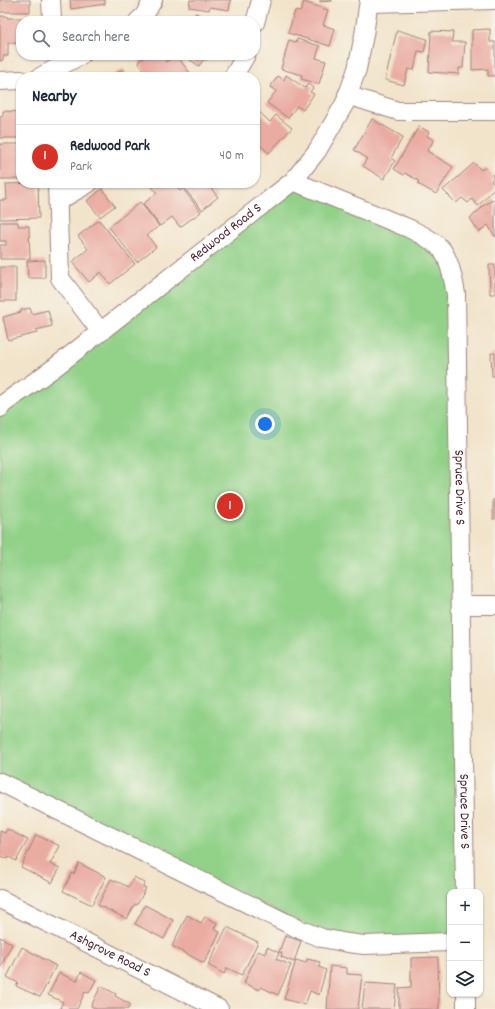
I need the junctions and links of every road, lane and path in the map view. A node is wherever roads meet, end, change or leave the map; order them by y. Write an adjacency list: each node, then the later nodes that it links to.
1 (51, 0): 6 (street)
2 (153, 0): 7 (street)
3 (261, 0): 8 (street)
4 (495, 0): 5 (street)
5 (369, 1): 15 (street, Redwood Road S)
6 (52, 16)
7 (144, 16)
8 (257, 16)
9 (71, 60): 11 (street)
10 (243, 60): 12 (street)
11 (50, 70)
12 (236, 72)
13 (0, 80): 14 (street)
14 (16, 80)
15 (347, 95): 16 (street); 17 (street, Redwood Road S)
16 (495, 111)
17 (293, 181): 21 (street, Redwood Road S); 23 (street, Spruce Drive S)
18 (57, 188): 20 (street)
19 (80, 188): 20 (street)
20 (58, 201): 21 (street)
21 (101, 332): 22 (street, Redwood Road S)
22 (1, 403)
23 (461, 605): 24 (street); 26 (street, Spruce Drive S)
24 (495, 605)
25 (0, 782): 28 (street)
26 (465, 889)
27 (0, 899): 30 (street, Ashgrove Road S)
28 (447, 942)
29 (466, 997): 31 (street)
30 (219, 1009)
31 (466, 1009)

